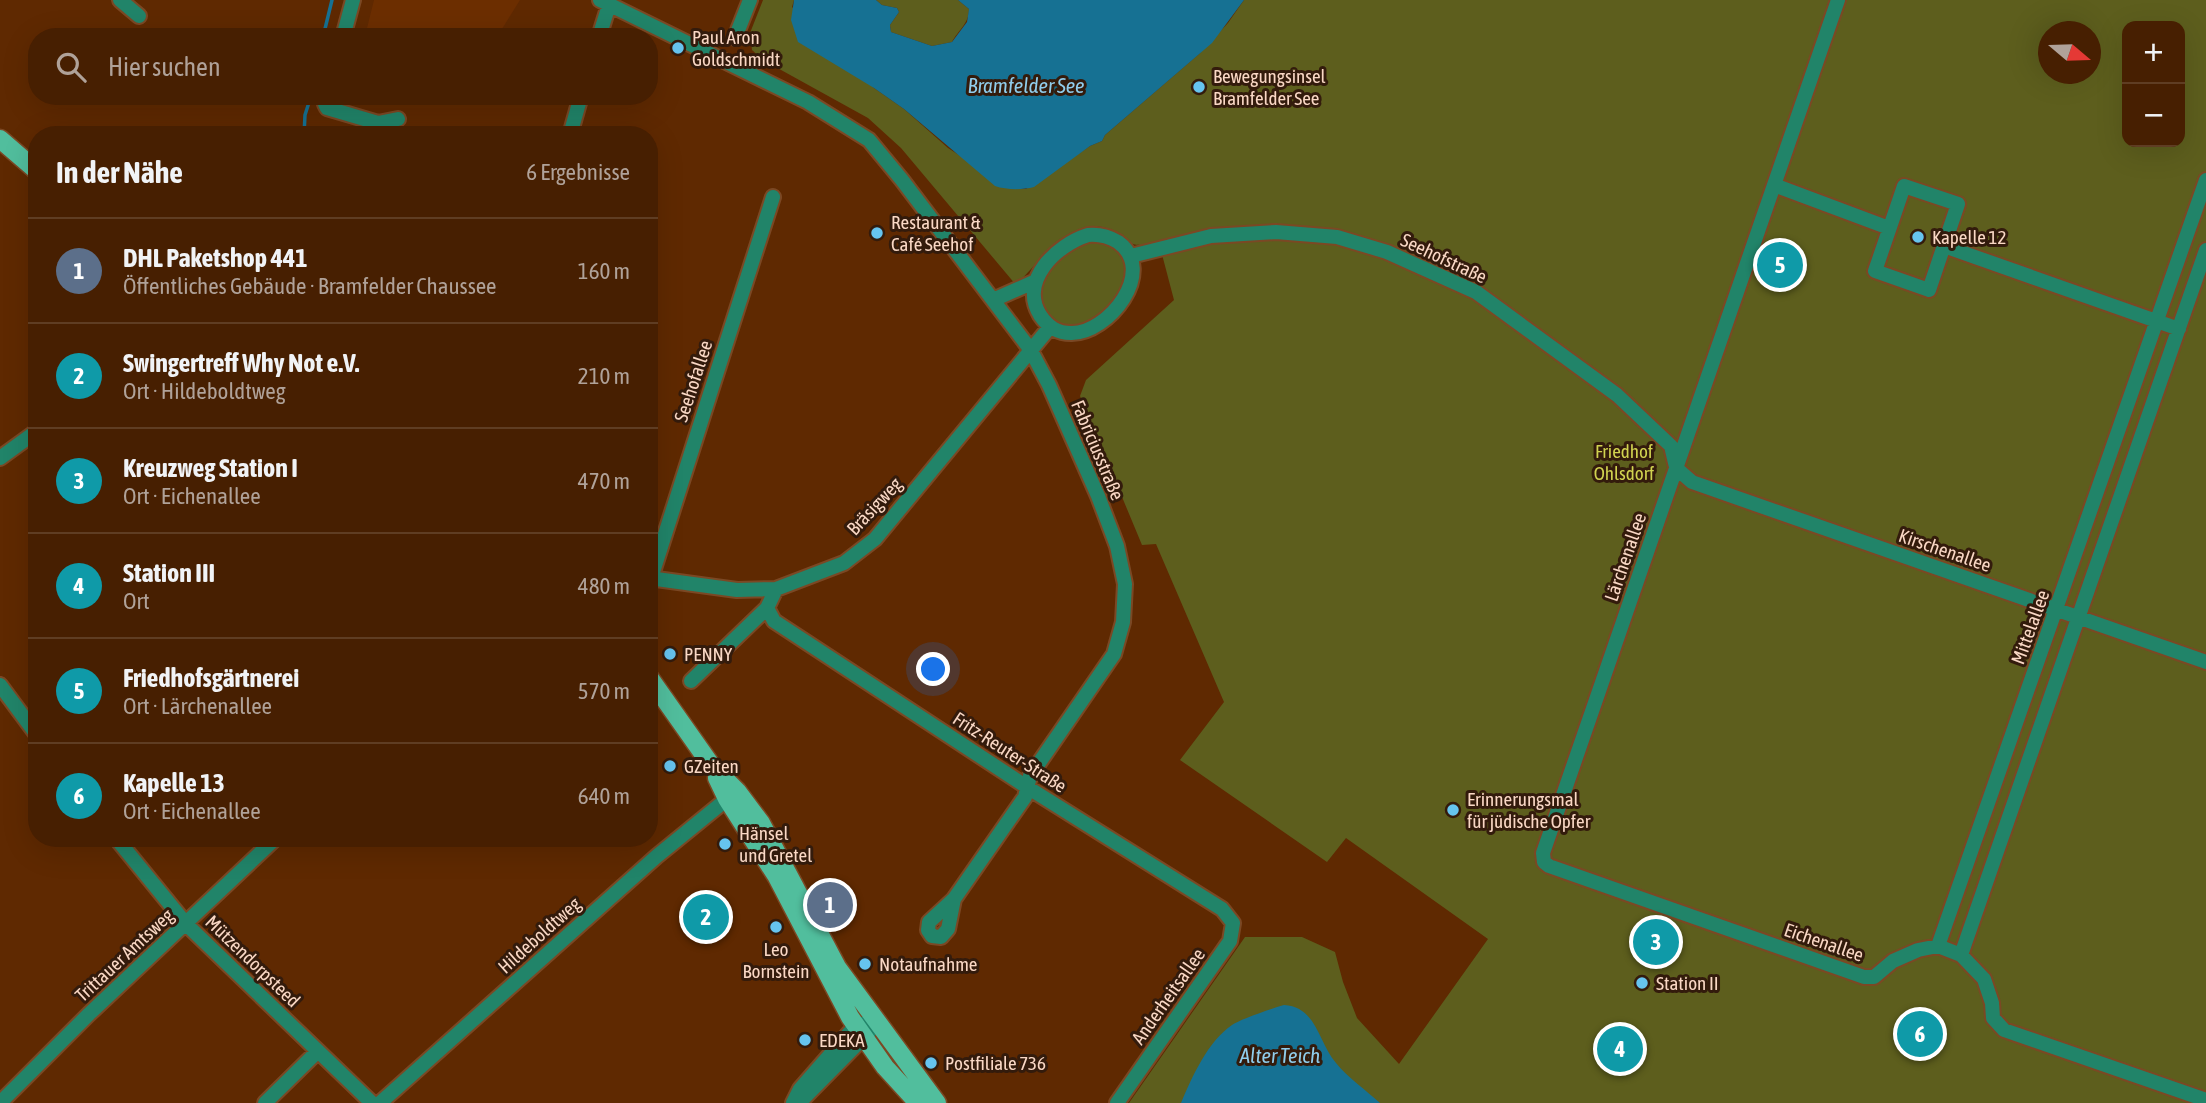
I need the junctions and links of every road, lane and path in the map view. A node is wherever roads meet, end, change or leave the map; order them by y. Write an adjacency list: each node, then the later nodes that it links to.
1 (120, 0): 6 (street)
2 (353, 0): 7 (street)
3 (750, 0): 11 (street)
4 (1838, 0): 19 (street, Lärchenallee)
5 (604, 3): 8 (street); 9 (street, Fabriciusstraße)
6 (139, 16)
7 (345, 28)
8 (601, 28)
9 (656, 28)
10 (658, 29): 26 (street, Fabriciusstraße)
11 (735, 38)
12 (326, 105): 14 (street)
13 (578, 105): 15 (street)
14 (398, 119)
15 (573, 126)
16 (0, 139): 17 (main road)
17 (28, 163)
18 (2206, 180): 27 (street, Mittelallee)
19 (1774, 185): 21 (street); 33 (street, Lärchenallee)
20 (772, 197): 34 (street, Seehofallee)
21 (1889, 228): 22 (street); 22 (street)
22 (1944, 246): 27 (street)
23 (2206, 250): 29 (street)
24 (1130, 256): 25 (street); 28 (street); 33 (street, Seehofstraße)
25 (1036, 281): 26 (street); 28 (street)
26 (993, 300): 30 (street, Fabriciusstraße)
27 (2157, 320): 29 (street); 38 (street, Mittelallee)
28 (1050, 327): 30 (street, Bräsigweg)
29 (2179, 329): 39 (street)
30 (1030, 349): 36 (street, Bräsigweg); 46 (street, Fabriciusstraße)
31 (28, 438): 32 (street)
32 (0, 458)
33 (1676, 468): 38 (street, Kirschenallee); 50 (street, Lärchenallee)
34 (658, 553)
35 (658, 579): 36 (street, Bräsigweg)
36 (776, 589): 37 (street)
37 (767, 608): 41 (street); 46 (street, Fritz-Reuter-Straße)
38 (2056, 610): 39 (street, Kirschenallee); 54 (street, Mittelallee)
39 (2078, 617): 40 (street, Kirschenallee); 55 (street)
40 (2206, 662)
41 (691, 681)
42 (0, 685): 44 (street)
43 (658, 690): 45 (main road)
44 (28, 723)
45 (711, 765): 47 (main road); 56 (main road)
46 (1027, 787): 51 (street, Fabriciusstraße); 52 (street, Fritz-Reuter-Straße)
47 (727, 799): 57 (main road); 63 (street, Hildeboldtweg)
48 (123, 847): 53 (street, Mützendorpsteed)
49 (267, 847): 53 (street, Trittauer Amtsweg)
50 (1544, 862): 54 (street, Eichenallee)
51 (954, 899)
52 (1222, 909): 68 (street, Anderheitsallee)
53 (186, 924): 58 (street, Mützendorpsteed); 60 (street, Trittauer Amtsweg)
54 (1938, 947): 55 (street)
55 (1962, 955): 59 (street)
56 (876, 1022): 57 (street); 67 (main road)
57 (860, 1032): 64 (street); 65 (street); 66 (main road)
58 (318, 1051): 61 (street); 62 (street, Mützendorpsteed)
59 (2206, 1100)
60 (0, 1102)
61 (265, 1103)
62 (372, 1103)
63 (380, 1103)
64 (793, 1103)
65 (799, 1103)
66 (918, 1103)
67 (937, 1103)
68 (1117, 1103)

